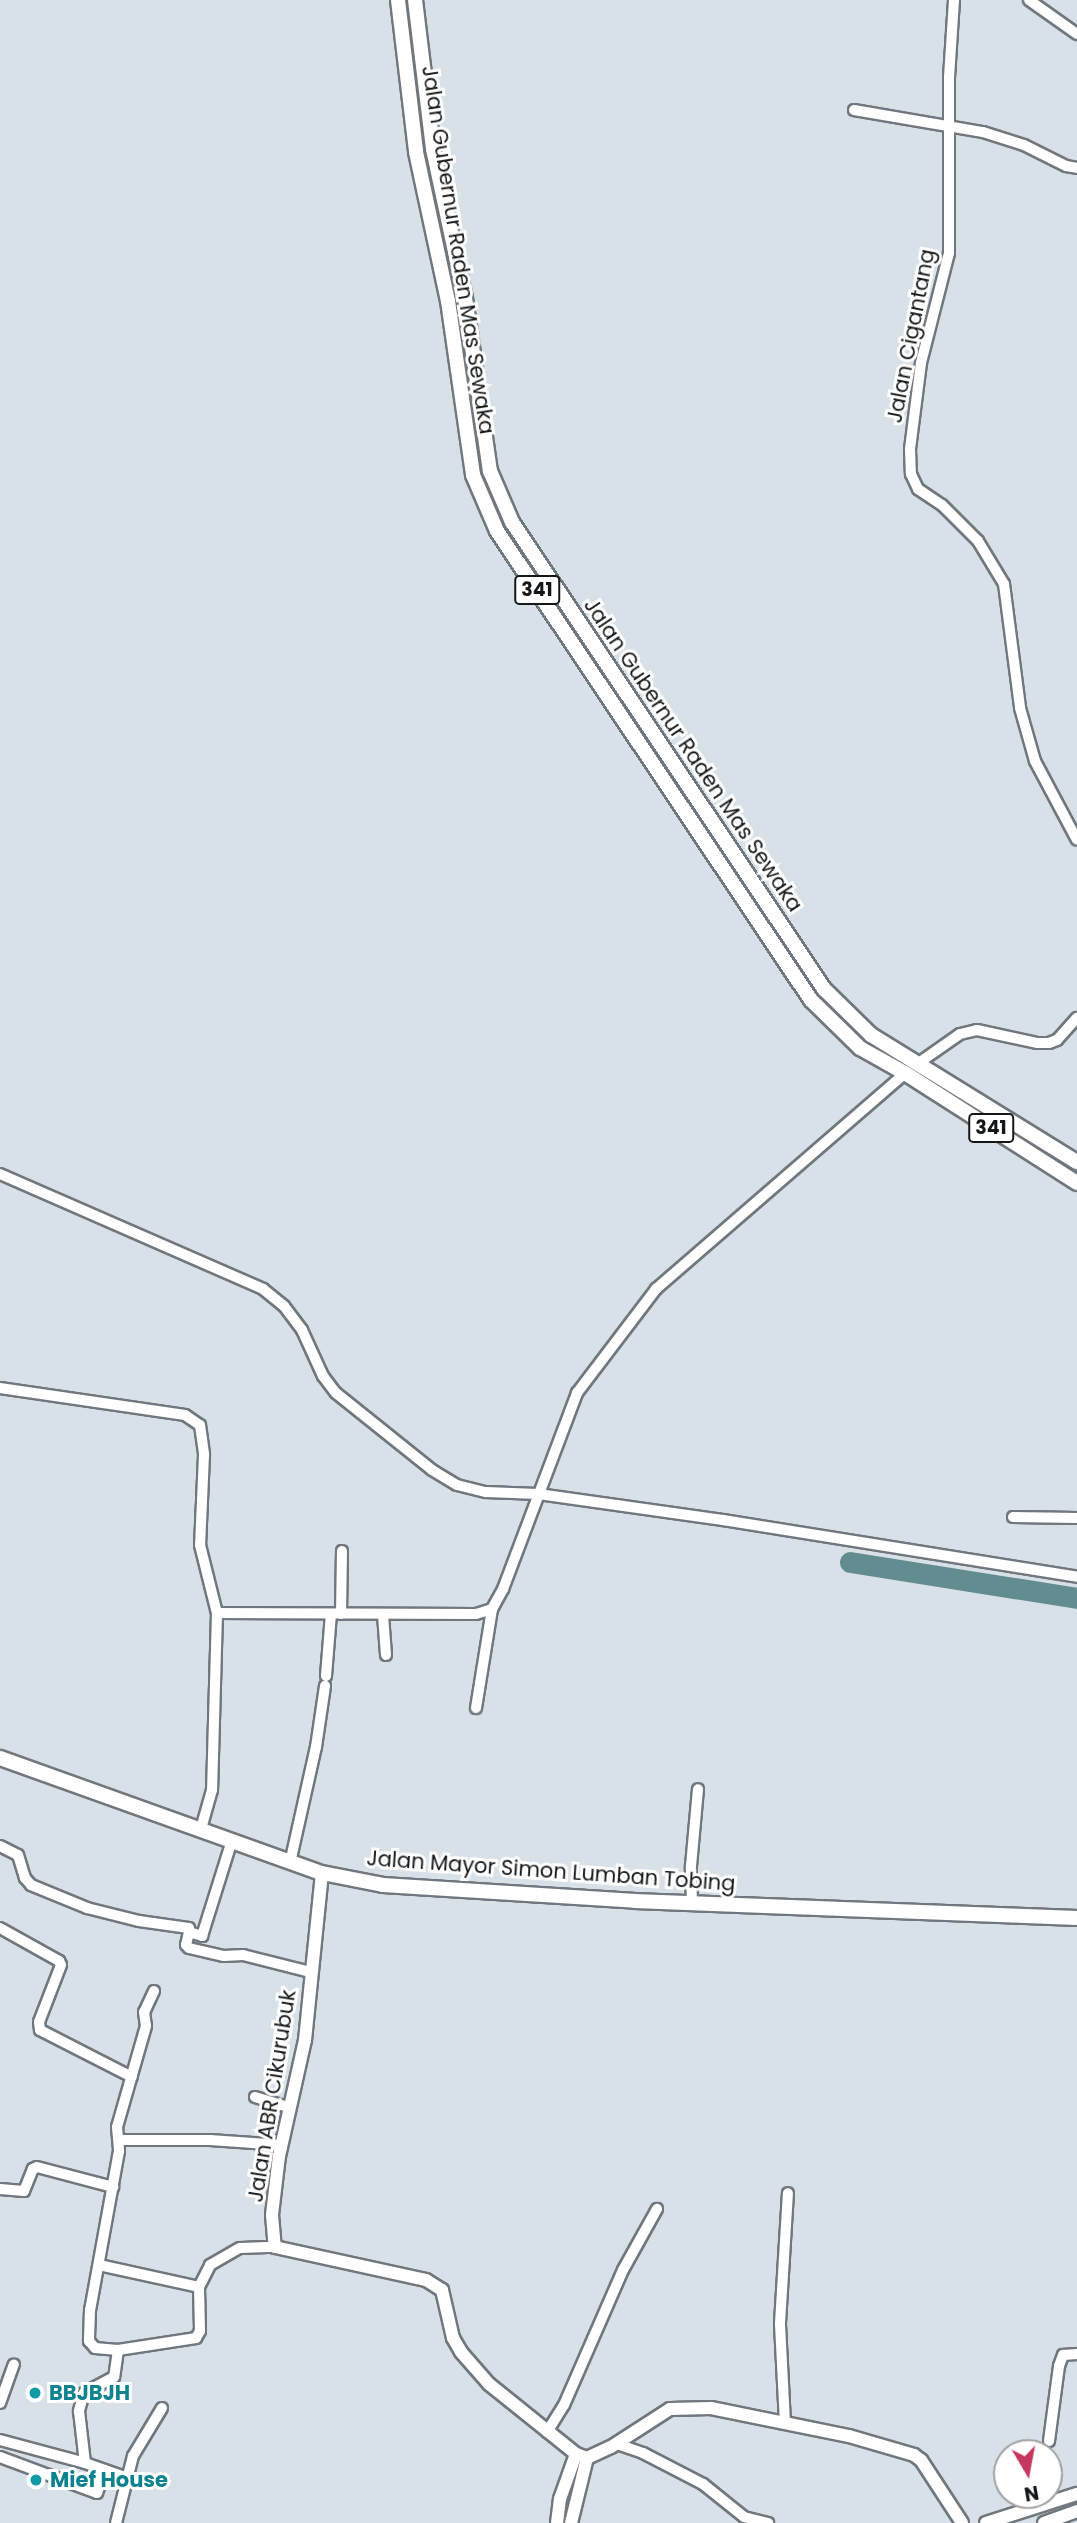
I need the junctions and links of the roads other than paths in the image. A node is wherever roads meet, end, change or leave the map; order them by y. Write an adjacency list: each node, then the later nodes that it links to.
1 (398, 0): 10 (main road, Jalan Gubernur Raden Mas Sewaka / 341)
2 (415, 0): 9 (main road, Jalan Gubernur Raden Mas Sewaka / 341)
3 (954, 0): 7 (street, Jalan Cigantang)
4 (1029, 0): 5 (street)
5 (1077, 34)
6 (854, 110): 7 (street)
7 (949, 125): 8 (street); 11 (street, Jalan Cigantang)
8 (1077, 168)
9 (472, 345): 10 (main road); 12 (main road, Jalan Gubernur Raden Mas Sewaka / 341)
10 (455, 347): 13 (main road, Jalan Gubernur Raden Mas Sewaka / 341)
11 (1077, 840)
12 (755, 887): 13 (main road); 15 (main road, Jalan Gubernur Raden Mas Sewaka / 341)
13 (741, 895): 16 (main road, Jalan Gubernur Raden Mas Sewaka / 341)
14 (1077, 1018): 15 (street)
15 (920, 1062): 17 (main road, Jalan Gubernur Raden Mas Sewaka / 341)
16 (905, 1073): 19 (main road, 341); 21 (street)
17 (1077, 1162)
18 (0, 1174): 21 (street)
19 (1077, 1183)
20 (0, 1388): 27 (street)
21 (538, 1494): 25 (street); 26 (street)
22 (1013, 1517): 23 (street)
23 (1077, 1518)
24 (342, 1551): 28 (street)
25 (1077, 1577)
26 (492, 1609): 29 (street); 31 (street)
27 (217, 1613): 28 (street); 34 (street)
28 (336, 1614): 29 (street); 37 (street)
29 (383, 1615): 30 (street)
30 (386, 1655)
31 (476, 1708)
32 (0, 1758): 34 (main road, Jalan Mayor Simon Lumban Tobing)
33 (698, 1789): 39 (street)
34 (201, 1829): 35 (main road, Jalan Mayor Simon Lumban Tobing)
35 (232, 1840): 37 (main road, Jalan Mayor Simon Lumban Tobing); 42 (street)
36 (0, 1846): 42 (street)
37 (290, 1863): 38 (main road, Jalan Mayor Simon Lumban Tobing)
38 (322, 1873): 39 (main road, Jalan Mayor Simon Lumban Tobing); 43 (street, Jalan ABR Cikurubuk)
39 (692, 1902): 40 (main road, Jalan Mayor Simon Lumban Tobing)
40 (1077, 1918)
41 (0, 1928): 45 (street)
42 (189, 1932): 43 (street)
43 (310, 1972): 47 (street, Jalan ABR Cikurubuk)
44 (154, 1991): 45 (street)
45 (132, 2077): 48 (street)
46 (255, 2098): 47 (street)
47 (290, 2108): 49 (street, Jalan ABR Cikurubuk)
48 (119, 2140): 49 (street); 50 (street)
49 (282, 2145): 54 (street, Jalan ABR Cikurubuk)
50 (113, 2187): 51 (street); 55 (street)
51 (0, 2189)
52 (788, 2193): 62 (street)
53 (657, 2209): 63 (street)
54 (275, 2247): 56 (street); 63 (street)
55 (99, 2265): 56 (street); 57 (street)
56 (199, 2287): 57 (street)
57 (118, 2350): 69 (street)
58 (1077, 2354): 64 (street)
59 (14, 2364): 60 (street)
60 (0, 2403)
61 (162, 2408): 71 (street)
62 (785, 2423): 66 (street); 79 (street)
63 (547, 2432): 67 (street)
64 (1049, 2439)
65 (0, 2440): 69 (street)
66 (617, 2444): 67 (street); 78 (street)
67 (581, 2456): 76 (street); 77 (street)
68 (0, 2457): 70 (street)
69 (85, 2463): 70 (street)
70 (105, 2470): 71 (street)
71 (128, 2478): 75 (street)
72 (1077, 2494): 80 (street)
73 (1077, 2511): 74 (street)
74 (1058, 2521): 81 (street)
75 (116, 2523)
76 (557, 2523)
77 (571, 2523)
78 (768, 2523)
79 (962, 2523)
80 (986, 2523)
81 (1044, 2523)

